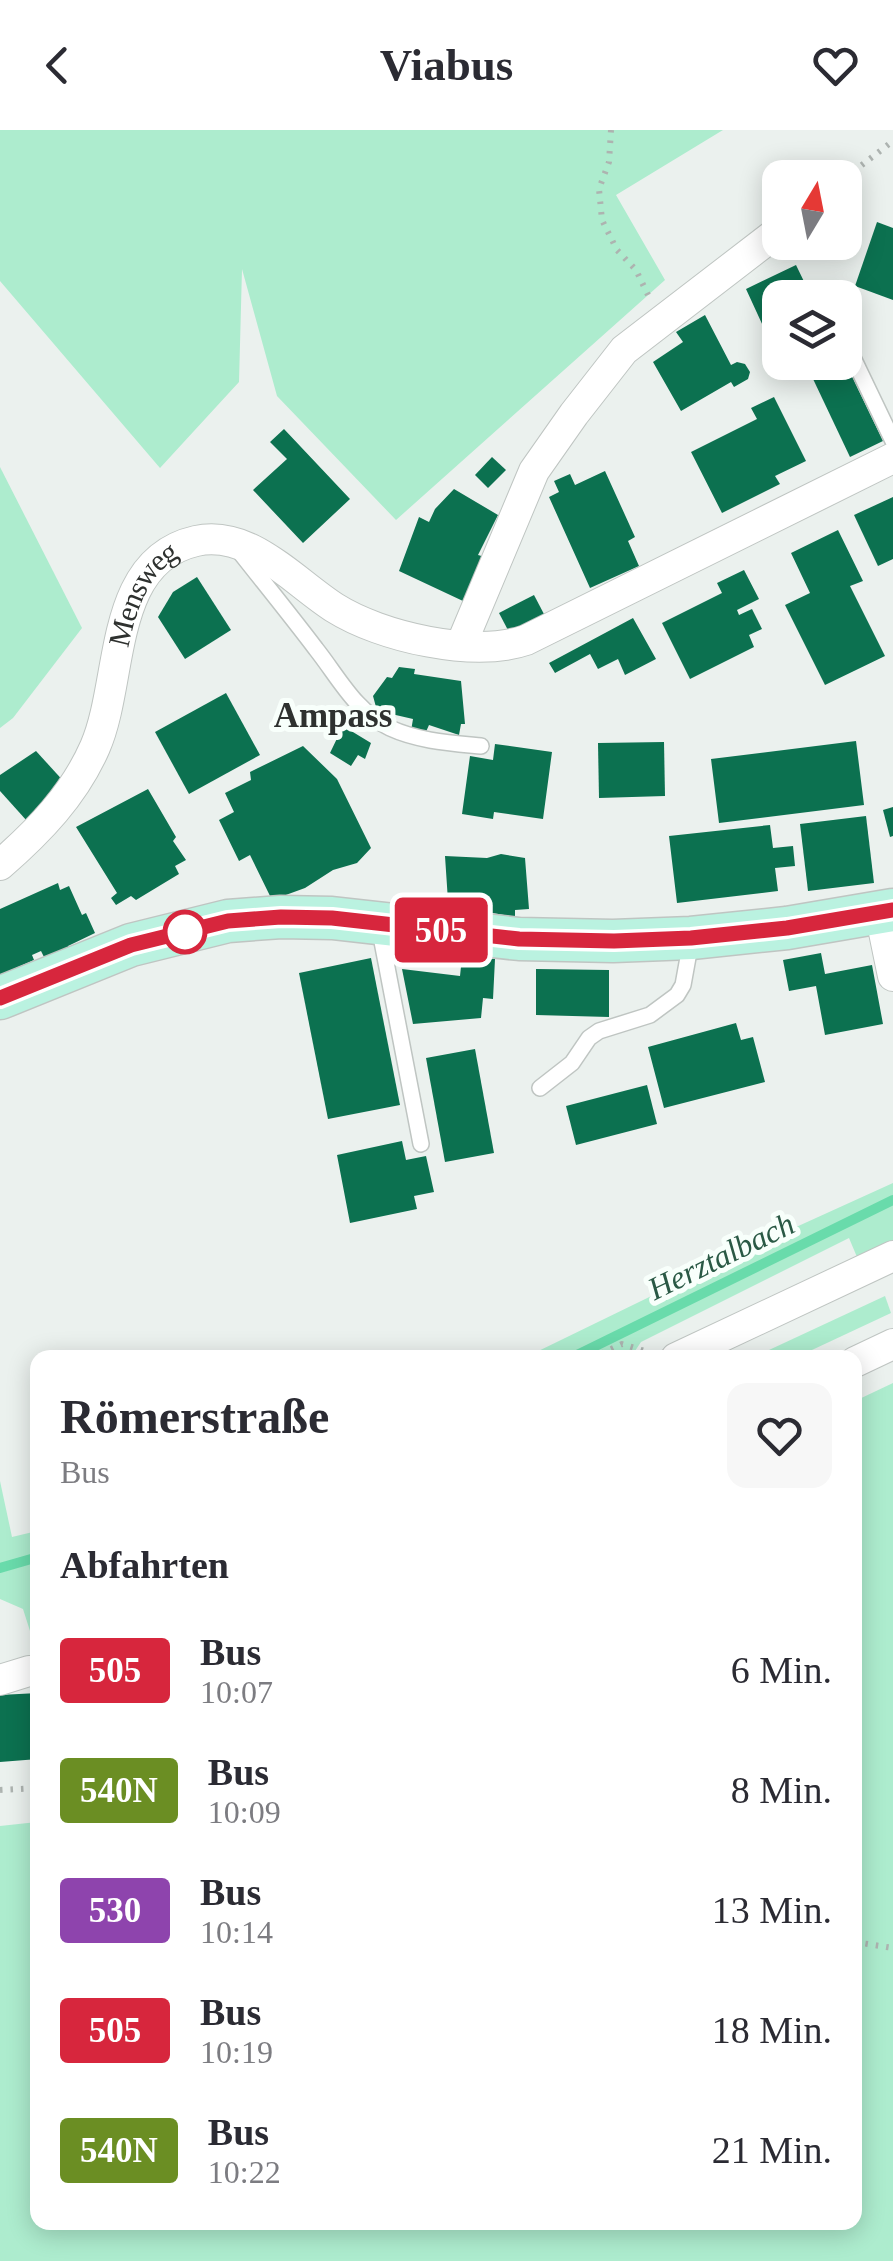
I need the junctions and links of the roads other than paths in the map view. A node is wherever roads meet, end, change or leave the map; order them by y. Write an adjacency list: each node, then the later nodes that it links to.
1 (762, 244): 6 (street)
2 (862, 376): 3 (lane)
3 (893, 441)
4 (893, 458): 6 (street, Mensweg)
5 (230, 540): 6 (street, Mensweg); 7 (lane); 8 (street, Mensweg)
6 (462, 645)
7 (481, 746)
8 (0, 864)
9 (886, 911): 11 (street); 12 (street)
10 (378, 922): 11 (street); 13 (street); 15 (lane)
11 (691, 938): 14 (lane)
12 (893, 976)
13 (0, 998)
14 (540, 1088)
15 (421, 1144)
16 (893, 1256): 18 (street)
17 (893, 1344): 19 (street)
18 (680, 1350)
19 (862, 1359)
20 (30, 1670): 21 (street)
21 (0, 1680)

